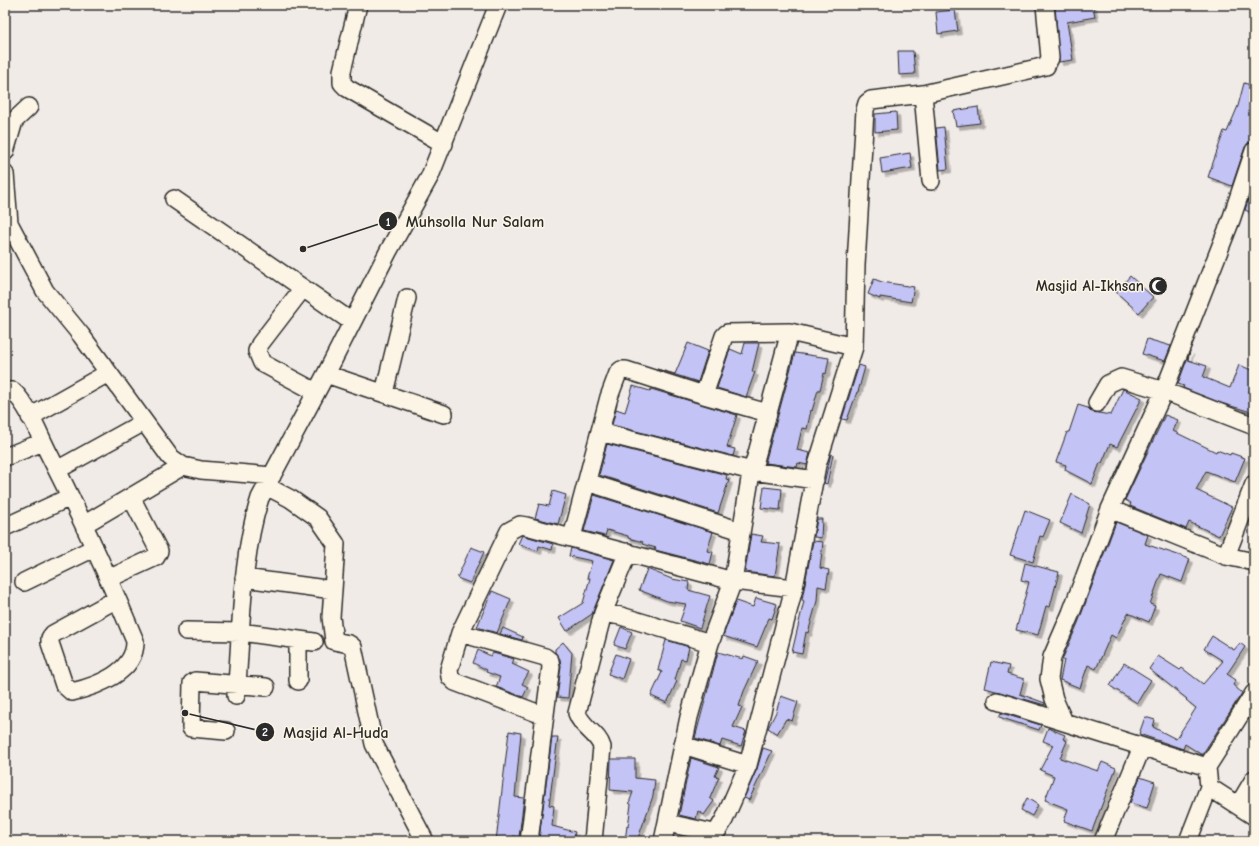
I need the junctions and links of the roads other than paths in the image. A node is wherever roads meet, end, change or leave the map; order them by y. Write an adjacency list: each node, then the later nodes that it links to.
1 (358, 5): 6 (street)
2 (498, 5): 6 (street)
3 (1045, 5): 4 (street)
4 (923, 94): 10 (street); 16 (street)
5 (29, 107): 8 (street)
6 (444, 144): 14 (street)
7 (1254, 151): 20 (street)
8 (5, 152)
9 (5, 174): 17 (street)
10 (931, 181)
11 (174, 199): 12 (street)
12 (303, 288): 14 (street); 21 (street)
13 (407, 298): 22 (street)
14 (352, 322): 18 (street)
15 (790, 332): 16 (street); 23 (street); 25 (street)
16 (854, 347): 36 (street)
17 (108, 373): 27 (street); 28 (street)
18 (326, 374): 21 (street); 22 (street)
19 (5, 391): 27 (street)
20 (1164, 391): 24 (street); 29 (street); 42 (street)
21 (316, 392): 37 (street)
22 (384, 393): 26 (street)
23 (704, 395): 25 (street); 30 (street)
24 (1097, 403)
25 (768, 412): 35 (street)
26 (444, 414)
27 (30, 417): 31 (street)
28 (144, 422): 33 (street); 34 (street)
29 (1254, 426)
30 (600, 432): 35 (street); 38 (street)
31 (43, 442): 32 (street); 34 (street)
32 (5, 458)
33 (183, 466): 37 (street); 41 (street)
34 (57, 470): 40 (street)
35 (752, 471): 36 (street); 45 (street)
36 (815, 480): 55 (street)
37 (269, 481): 52 (street); 56 (street)
38 (587, 482): 45 (street); 46 (street)
39 (1254, 484): 49 (street)
40 (70, 497): 43 (street); 44 (street)
41 (131, 497): 43 (street); 51 (street)
42 (1110, 509): 49 (street); 69 (street)
43 (84, 524): 47 (street)
44 (5, 527)
45 (741, 531): 53 (street)
46 (572, 537): 48 (street); 61 (street)
47 (94, 548): 51 (street); 54 (street)
48 (628, 552): 53 (street); 58 (street)
49 (1226, 556): 50 (street)
50 (1254, 562)
51 (108, 578): 57 (street)
52 (244, 578): 56 (street); 60 (street)
53 (733, 581): 55 (street); 62 (street)
54 (24, 582)
55 (794, 588): 73 (street)
56 (333, 590): 80 (street)
57 (117, 599): 57 (street)
58 (603, 613): 62 (street); 82 (street)
59 (186, 631): 60 (street)
60 (241, 632): 63 (street); 65 (street)
61 (460, 632): 68 (street); 68 (street)
62 (710, 643): 71 (street)
63 (298, 681)
64 (266, 687): 65 (street)
65 (237, 691): 70 (street)
66 (1254, 693): 74 (street)
67 (997, 701): 69 (street)
68 (545, 716): 81 (street)
69 (1064, 722): 72 (street)
70 (226, 731)
71 (683, 745): 73 (street); 79 (street)
72 (1142, 747): 74 (street); 84 (street)
73 (748, 765): 79 (street)
74 (1207, 768): 76 (street)
75 (1254, 779): 77 (street)
76 (1209, 787): 77 (street); 85 (street)
77 (1238, 806): 78 (street)
78 (1254, 816)
79 (667, 823): 83 (street)
80 (425, 841)
81 (529, 841)
82 (593, 841)
83 (663, 841)
84 (1103, 841)
85 (1188, 841)

